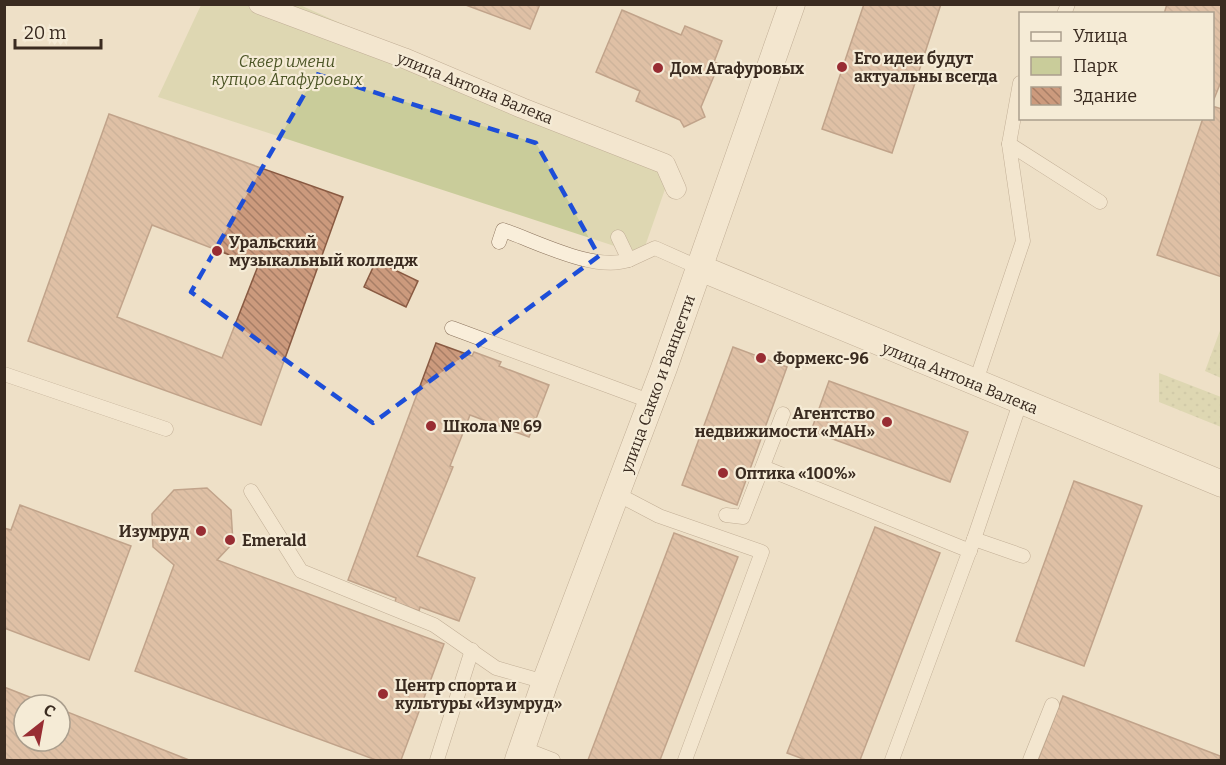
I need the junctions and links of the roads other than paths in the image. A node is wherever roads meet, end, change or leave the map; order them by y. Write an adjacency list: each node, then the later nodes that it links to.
1 (259, 4): 5 (street, улица Антона Валека)
2 (792, 4): 10 (street, улица Сакко и Ванцетти)
3 (1019, 89): 4 (lane)
4 (1009, 144): 6 (lane); 13 (lane)
5 (676, 189)
6 (1100, 202)
7 (618, 237): 9 (lane)
8 (499, 242): 9 (lane)
9 (629, 260): 10 (lane)
10 (700, 268): 13 (street, улица Антона Валека); 14 (street, улица Сакко и Ванцетти)
11 (452, 328): 14 (lane)
12 (4, 374): 17 (lane)
13 (975, 384): 15 (street, улица Антона Валека)
14 (652, 402): 21 (street, улица Сакко и Ванцетти)
15 (1020, 403): 19 (street, улица Антона Валека); 23 (lane)
16 (783, 414): 18 (lane)
17 (166, 429)
18 (763, 467): 22 (lane); 23 (lane)
19 (1221, 484)
20 (251, 491): 25 (lane)
21 (617, 494): 26 (street, улица Сакко и Ванцетти); 31 (lane)
22 (726, 515)
23 (972, 545): 24 (lane); 32 (lane)
24 (1023, 556)
25 (472, 650): 26 (lane); 29 (lane)
26 (545, 682): 28 (street, улица Сакко и Ванцетти)
27 (1052, 705): 33 (lane)
28 (520, 754): 30 (lane)
29 (437, 760)
30 (553, 760)
31 (685, 760)
32 (892, 760)
33 (1030, 760)

